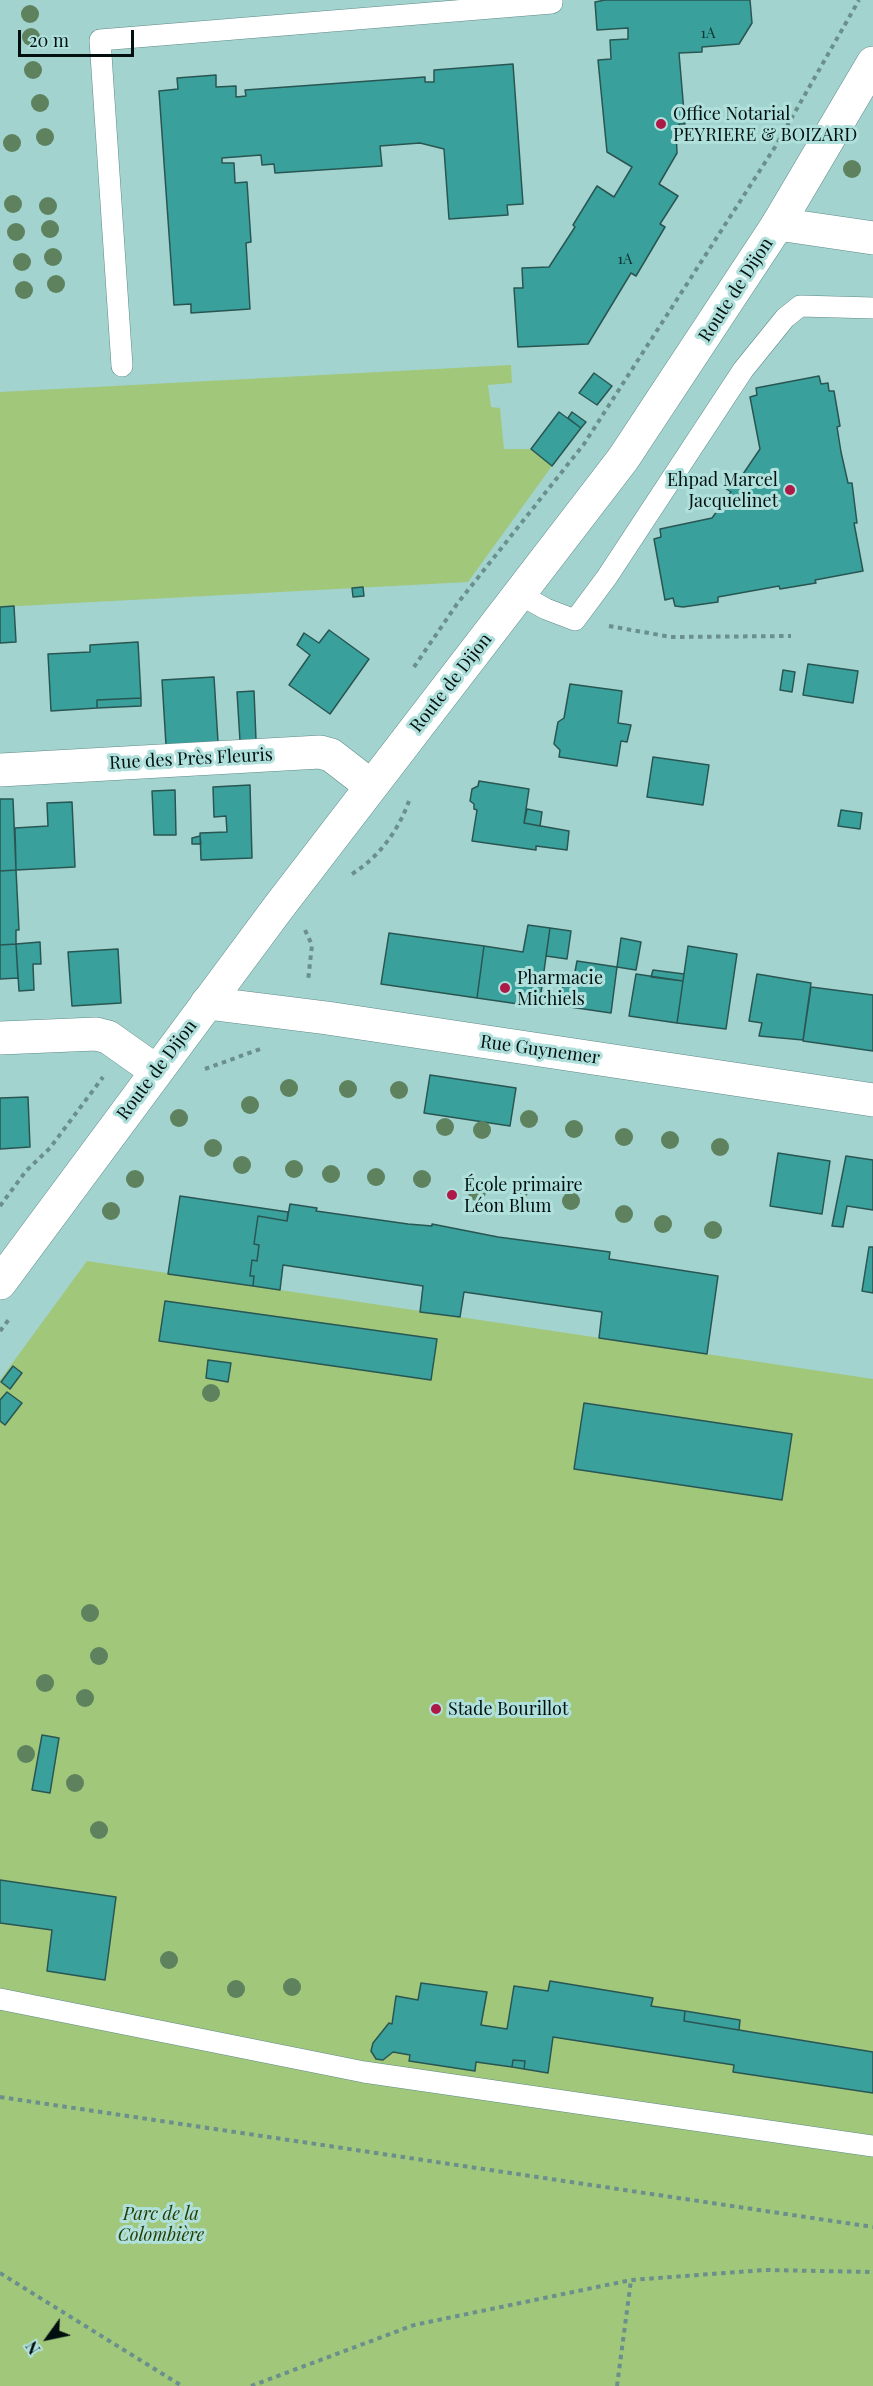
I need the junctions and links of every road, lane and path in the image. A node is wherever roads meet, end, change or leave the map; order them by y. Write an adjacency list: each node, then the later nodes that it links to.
1 (552, 0): 7 (lane)
2 (859, 0): 11 (path)
3 (873, 63): 4 (main road, Route de Dijon)
4 (778, 224): 5 (main road); 8 (main road, Route de Dijon)
5 (873, 237)
6 (873, 308): 9 (lane)
7 (122, 366)
8 (519, 594): 9 (lane); 13 (main road, Route de Dijon)
9 (576, 620): 10 (path)
10 (791, 636)
11 (408, 676)
12 (0, 770): 13 (main road, Rue des Près Fleuris)
13 (371, 786): 14 (main road, Route de Dijon)
14 (207, 1003): 17 (main road, Route de Dijon); 18 (main road, Rue Guynemer)
15 (0, 1038): 16 (main road)
16 (125, 1048): 17 (main road); 19 (path)
17 (156, 1071): 20 (main road, Route de Dijon)
18 (873, 1100)
19 (0, 1206)
20 (0, 1283)
21 (0, 1999): 23 (lane)
22 (0, 2097): 24 (path)
23 (873, 2146)
24 (873, 2227)
25 (873, 2272): 27 (path)
26 (0, 2273): 28 (path)
27 (631, 2280): 29 (path); 30 (path)
28 (182, 2386)
29 (250, 2386)
30 (617, 2386)

